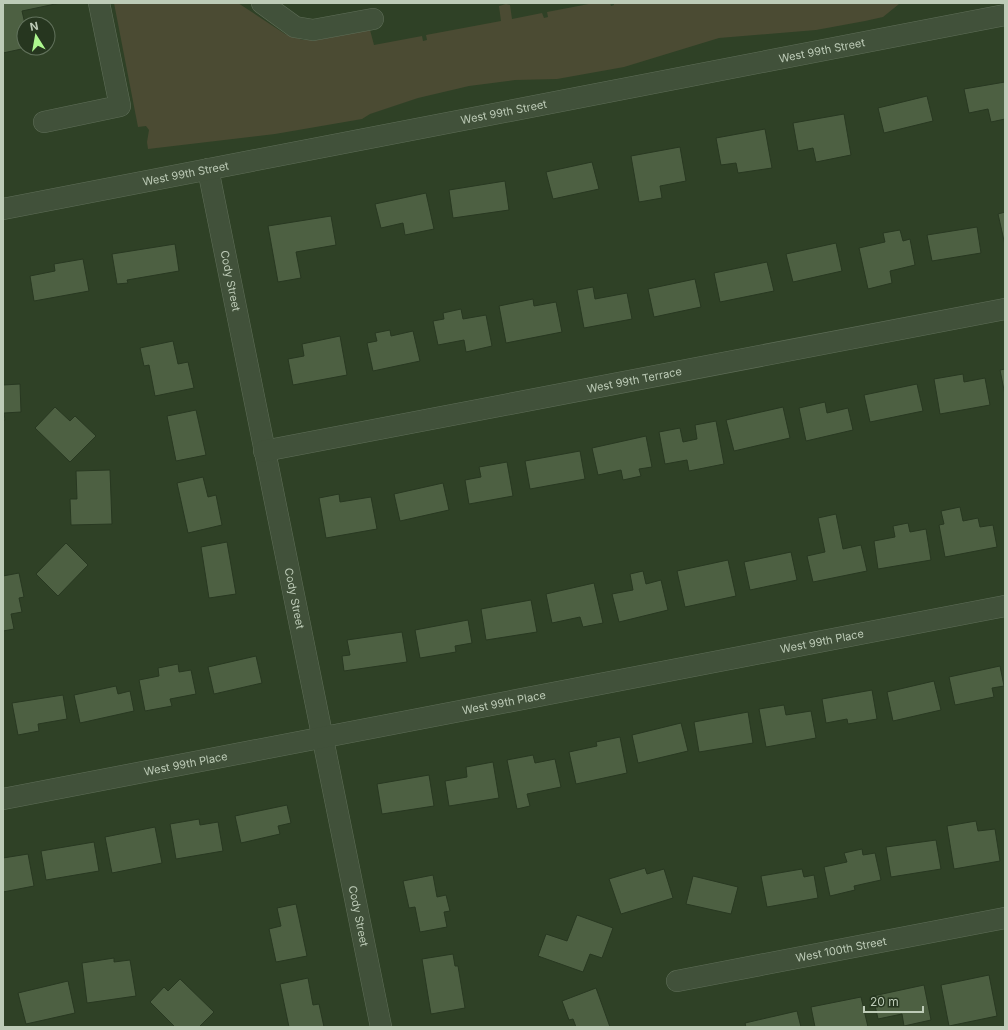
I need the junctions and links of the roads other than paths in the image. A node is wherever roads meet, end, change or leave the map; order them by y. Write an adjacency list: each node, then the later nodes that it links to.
1 (99, 3): 5 (street)
2 (262, 3): 4 (street)
3 (1005, 15): 6 (street, West 99th Street)
4 (373, 19)
5 (44, 122)
6 (208, 169): 7 (street, West 99th Street); 9 (street, Cody Street)
7 (3, 209)
8 (1005, 309): 9 (street, West 99th Terrace)
9 (264, 451): 11 (street, Cody Street)
10 (1005, 606): 11 (street, West 99th Place)
11 (323, 738): 12 (street, West 99th Place); 15 (street, Cody Street)
12 (3, 799)
13 (1005, 918): 14 (street, West 100th Street)
14 (677, 980)
15 (381, 1027)

